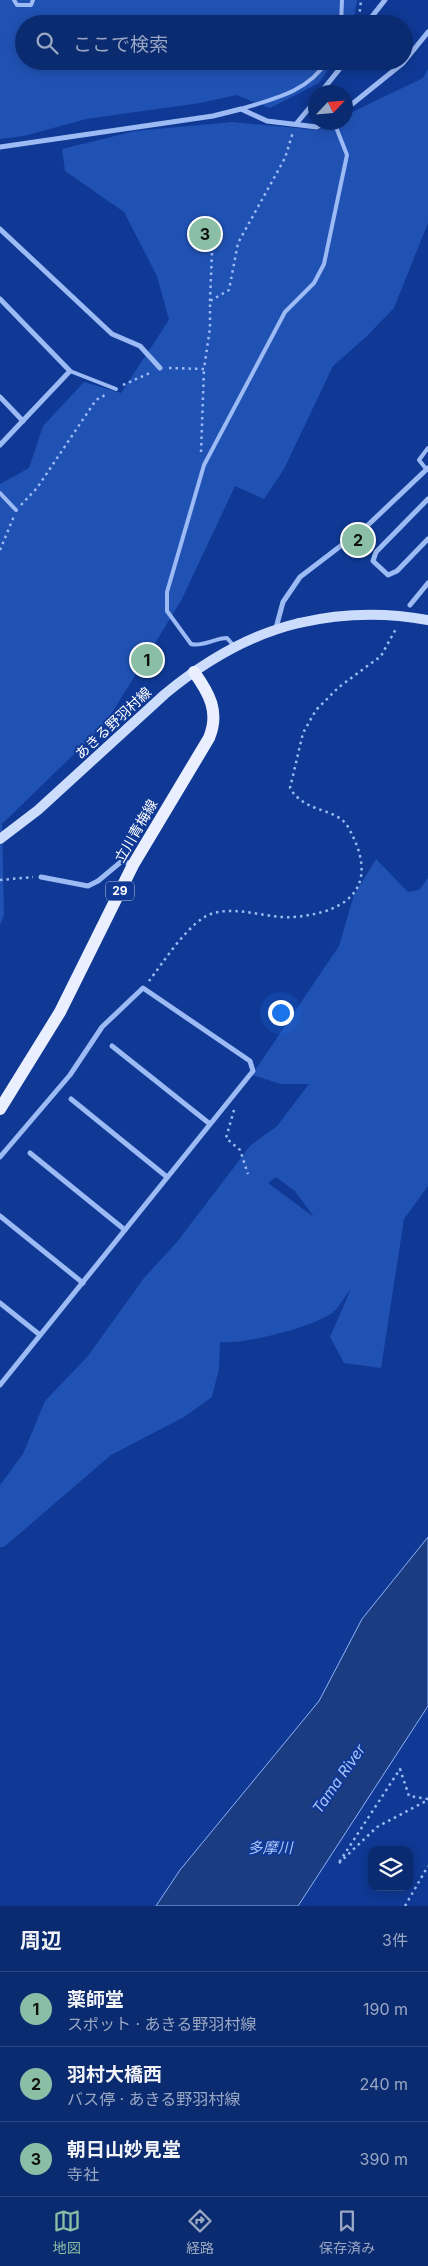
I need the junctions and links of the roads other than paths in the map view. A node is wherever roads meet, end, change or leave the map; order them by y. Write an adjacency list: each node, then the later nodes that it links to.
1 (14, 0): 2 (lane)
2 (33, 0)
3 (342, 0): 5 (lane)
4 (385, 0): 6 (street)
5 (341, 15)
6 (373, 15)
7 (428, 32): 8 (street)
8 (413, 51)
9 (319, 70): 14 (lane)
10 (339, 70): 12 (street)
11 (394, 70): 13 (street)
12 (327, 85)
13 (353, 103)
14 (241, 109): 16 (street); 19 (street)
15 (308, 110): 16 (street)
16 (296, 124): 17 (street)
17 (308, 125)
18 (337, 130): 38 (lane)
19 (0, 147)
20 (0, 229): 22 (street)
21 (0, 299): 23 (street)
22 (160, 368)
23 (70, 371): 24 (lane); 26 (street)
24 (116, 388)
25 (0, 397): 26 (street)
26 (23, 421): 27 (street)
27 (0, 445)
28 (428, 448): 29 (lane)
29 (428, 470): 37 (street)
30 (0, 493): 32 (lane)
31 (428, 499): 33 (street)
32 (16, 510)
33 (428, 538)
34 (428, 583): 35 (street)
35 (410, 605)
36 (428, 620): 37 (main road, あきる野羽村線, bridge)
37 (276, 629): 38 (main road, あきる野羽村線)
38 (234, 646): 39 (main road, あきる野羽村線)
39 (194, 672): 40 (main road, あきる野羽村線); 41 (main road, 立川青梅線 / 29)
40 (0, 839)
41 (134, 865): 42 (street); 45 (main road, 立川青梅線 / 29)
42 (41, 876)
43 (112, 1046): 46 (street)
44 (71, 1099): 49 (street)
45 (0, 1109)
46 (210, 1124): 48 (street); 49 (street)
47 (30, 1154): 51 (street)
48 (0, 1157)
49 (167, 1177): 51 (street)
50 (0, 1216): 52 (street)
51 (125, 1230): 52 (street)
52 (83, 1283): 54 (street)
53 (0, 1303): 54 (street)
54 (40, 1335): 55 (street)
55 (0, 1384)

